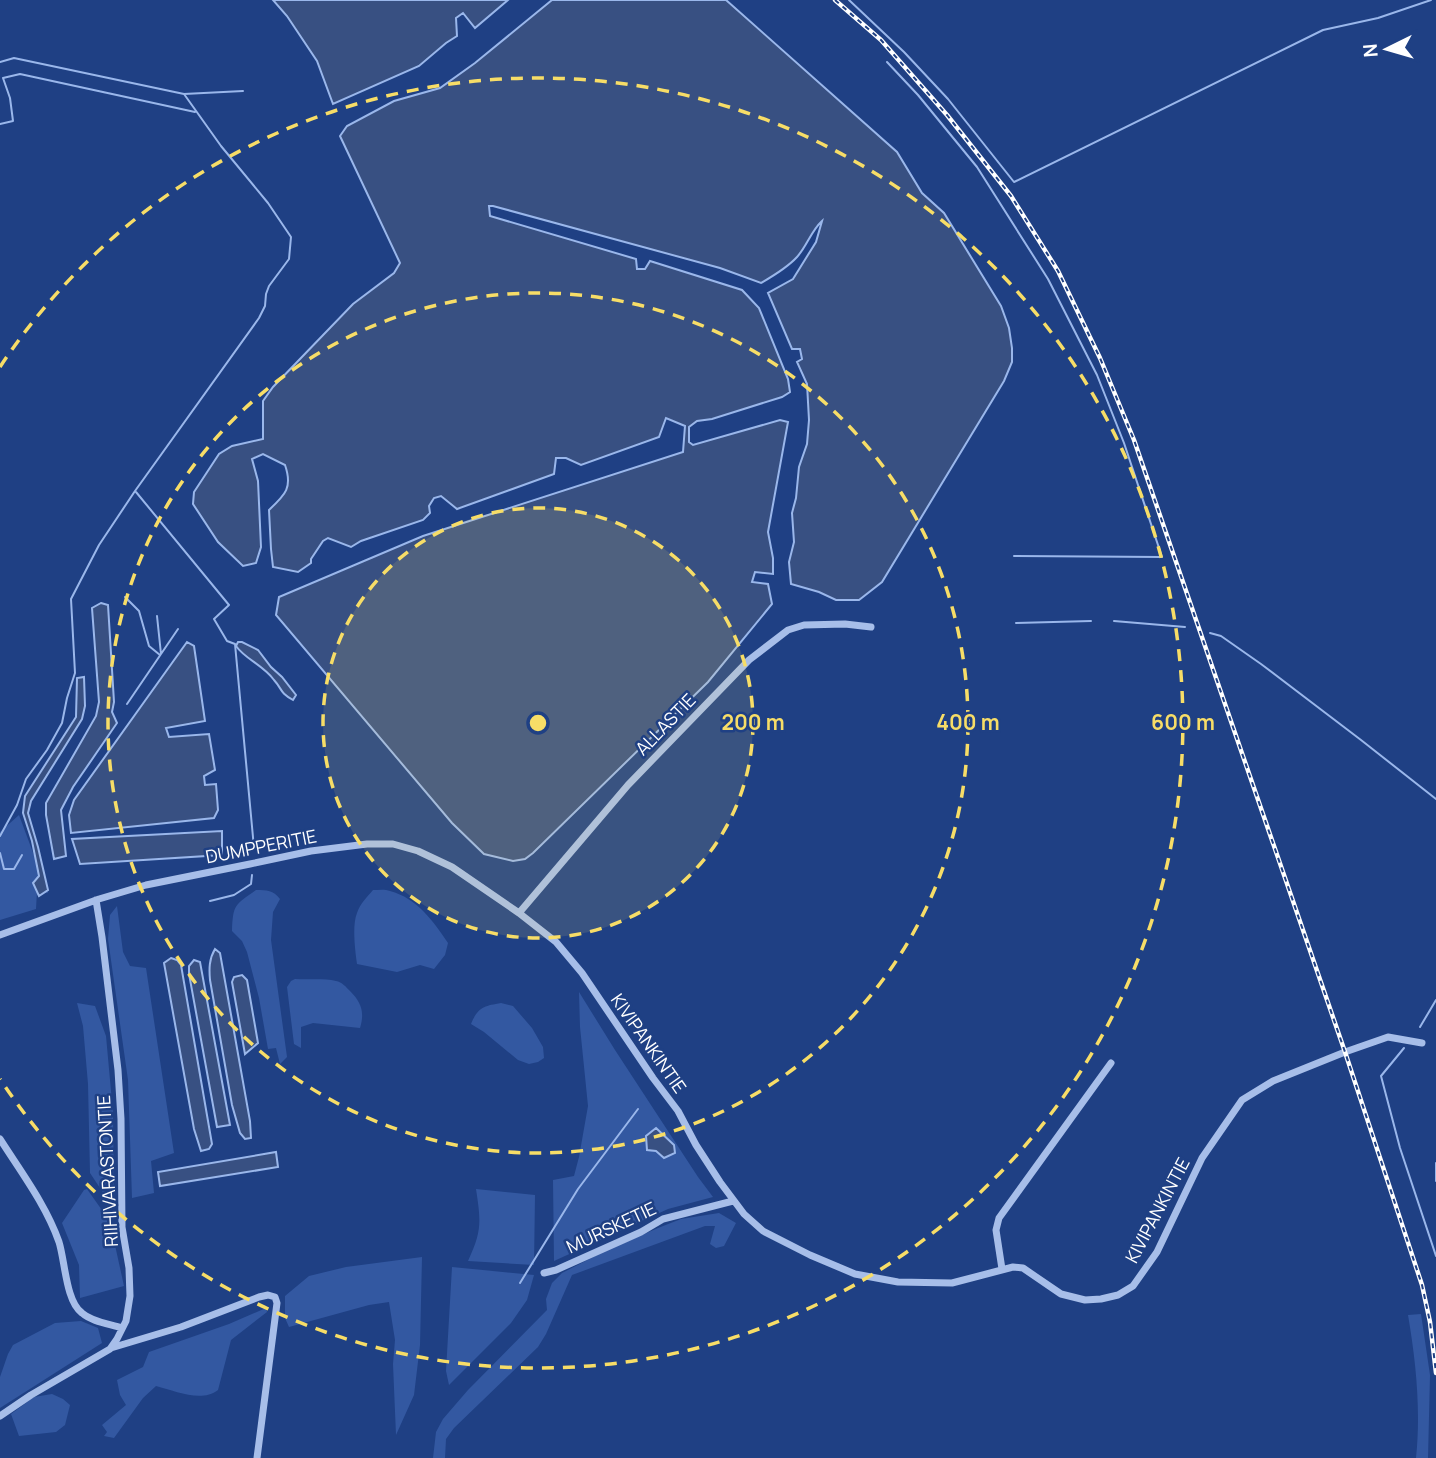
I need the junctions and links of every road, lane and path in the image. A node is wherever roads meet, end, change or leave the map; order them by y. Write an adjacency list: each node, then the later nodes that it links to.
1 (872, 627): 3 (street, ALLASTIE)
2 (96, 900): 3 (street, DUMPPERITIE); 4 (street, DUMPPERITIE); 11 (street, RIIHIVARASTONTIE)
3 (519, 913): 8 (street, KIVIPANKINTIE)
4 (0, 935)
5 (1422, 1043): 9 (street, KIVIPANKINTIE)
6 (1111, 1063): 9 (street)
7 (0, 1139): 11 (street)
8 (733, 1201): 9 (street, KIVIPANKINTIE); 10 (street, MURSKETIE)
9 (1002, 1269)
10 (544, 1273)
11 (122, 1328): 12 (street, RIIHIVARASTONTIE)
12 (110, 1349): 13 (street); 14 (street)
13 (0, 1416)
14 (257, 1458)

